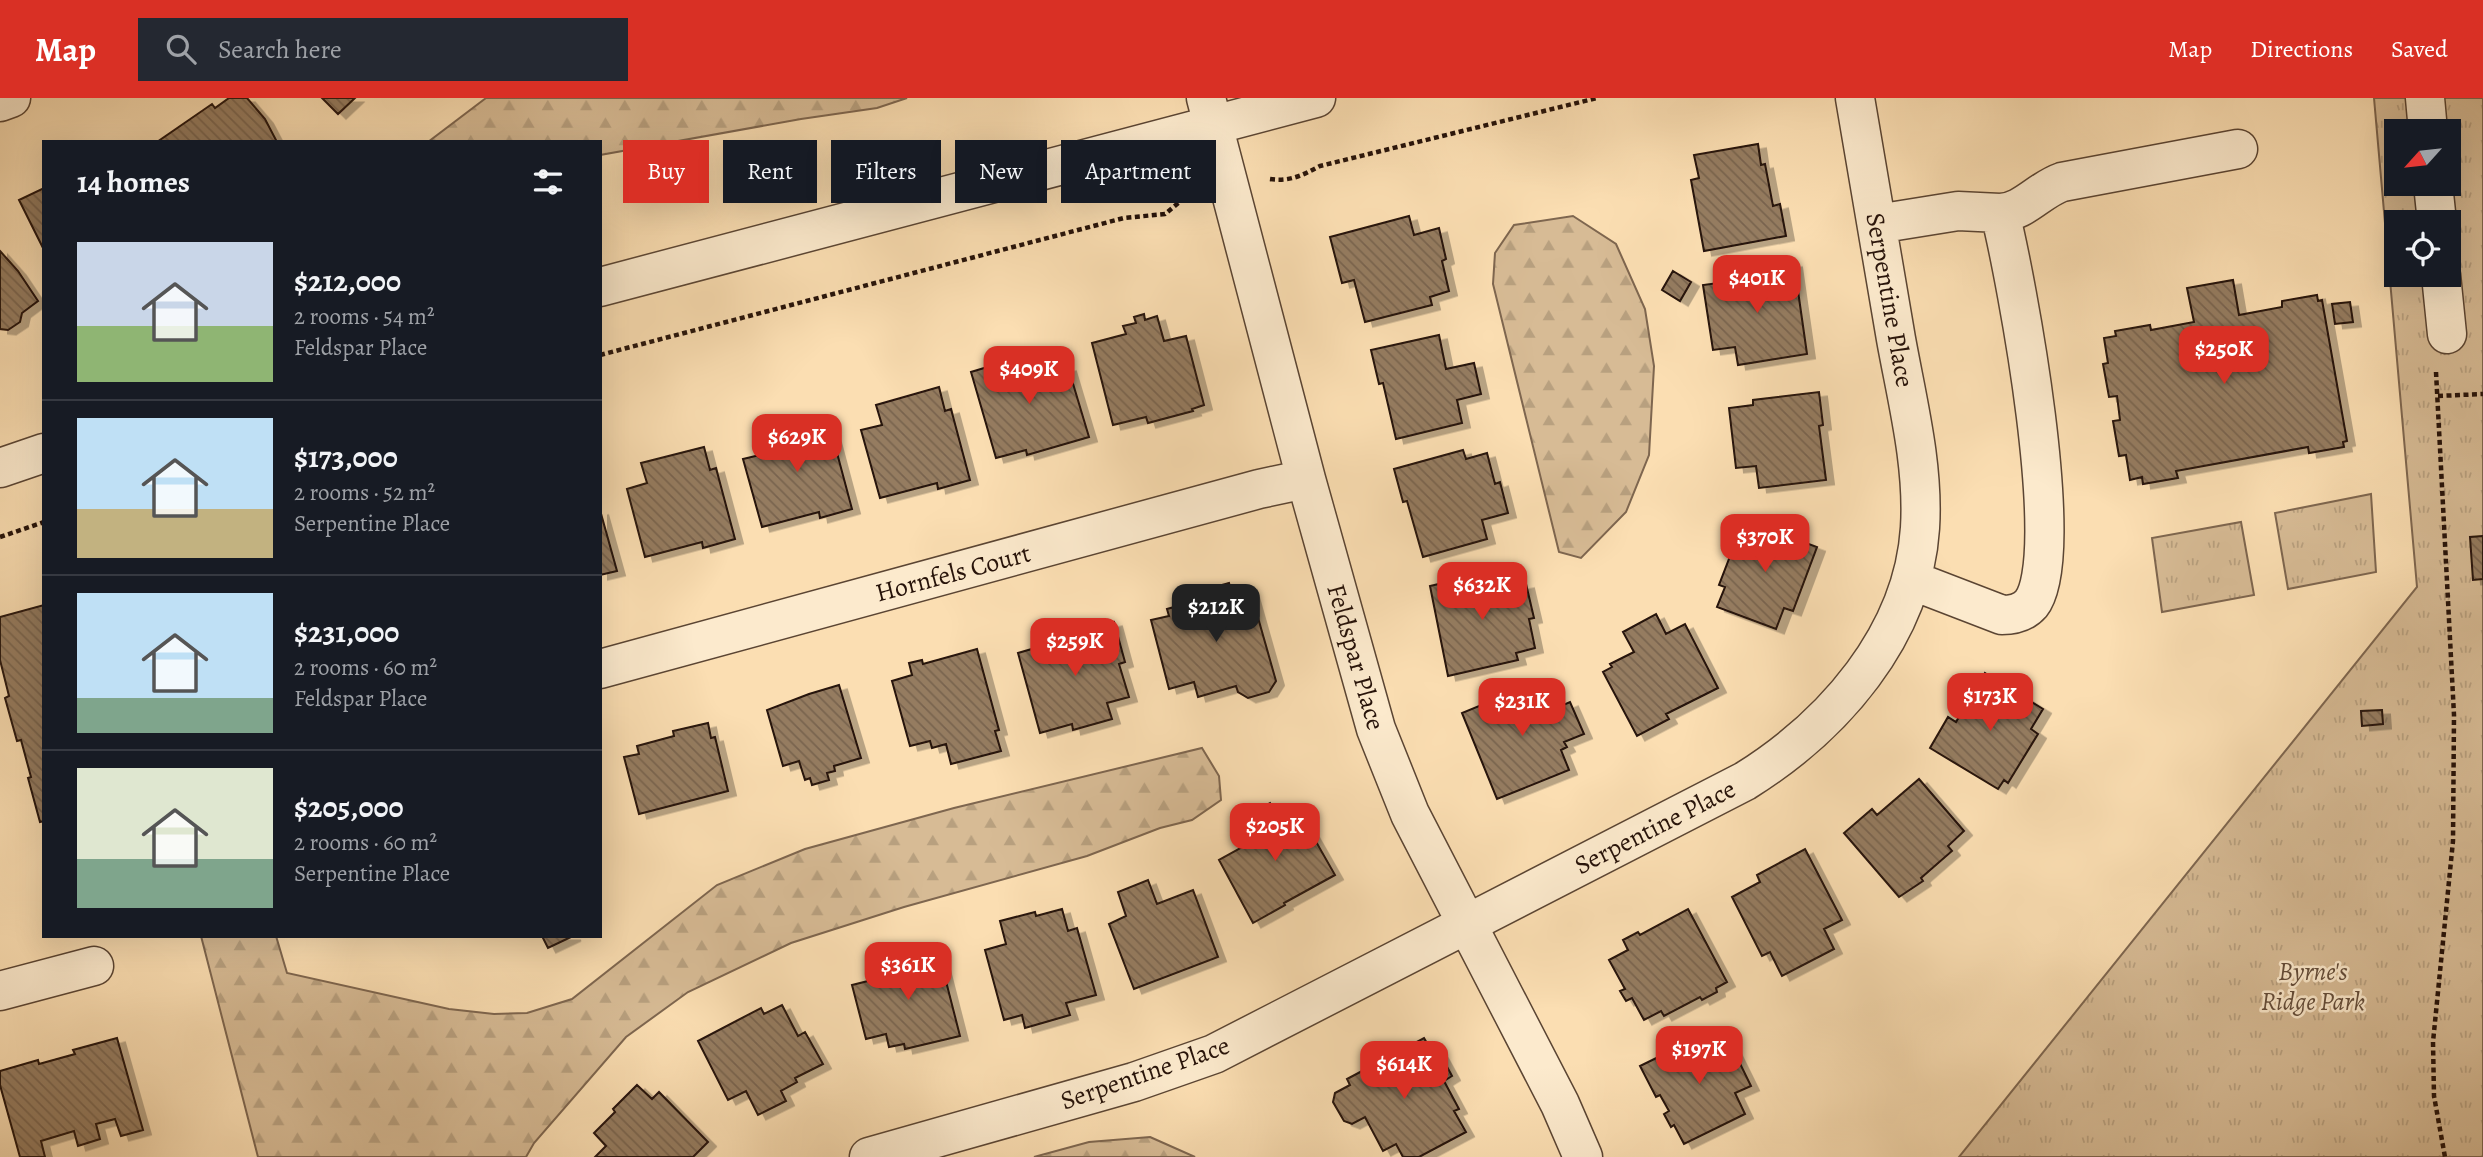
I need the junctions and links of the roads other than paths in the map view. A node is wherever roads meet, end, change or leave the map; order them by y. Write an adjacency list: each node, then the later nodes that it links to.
1 (11, 98): 5 (street)
2 (1316, 98): 6 (street)
3 (1855, 98): 10 (street, Serpentine Place)
4 (2425, 98): 7 (street)
5 (0, 102)
6 (1209, 111): 11 (street); 16 (street, Feldspar Place)
7 (2427, 119)
8 (2238, 149): 9 (street)
9 (2000, 213): 10 (street); 17 (street)
10 (1877, 224): 17 (street, Serpentine Place)
11 (602, 286)
12 (2442, 287): 13 (street)
13 (2447, 334)
14 (42, 454): 15 (street)
15 (0, 468)
16 (1306, 479): 18 (street, Hornfels Court); 19 (street, Feldspar Place)
17 (1911, 580): 19 (street, Serpentine Place)
18 (602, 668)
19 (1467, 925): 22 (street, Serpentine Place); 23 (street, Feldspar Place)
20 (94, 966): 21 (street)
21 (2, 984)
22 (869, 1157)
23 (1583, 1157)

